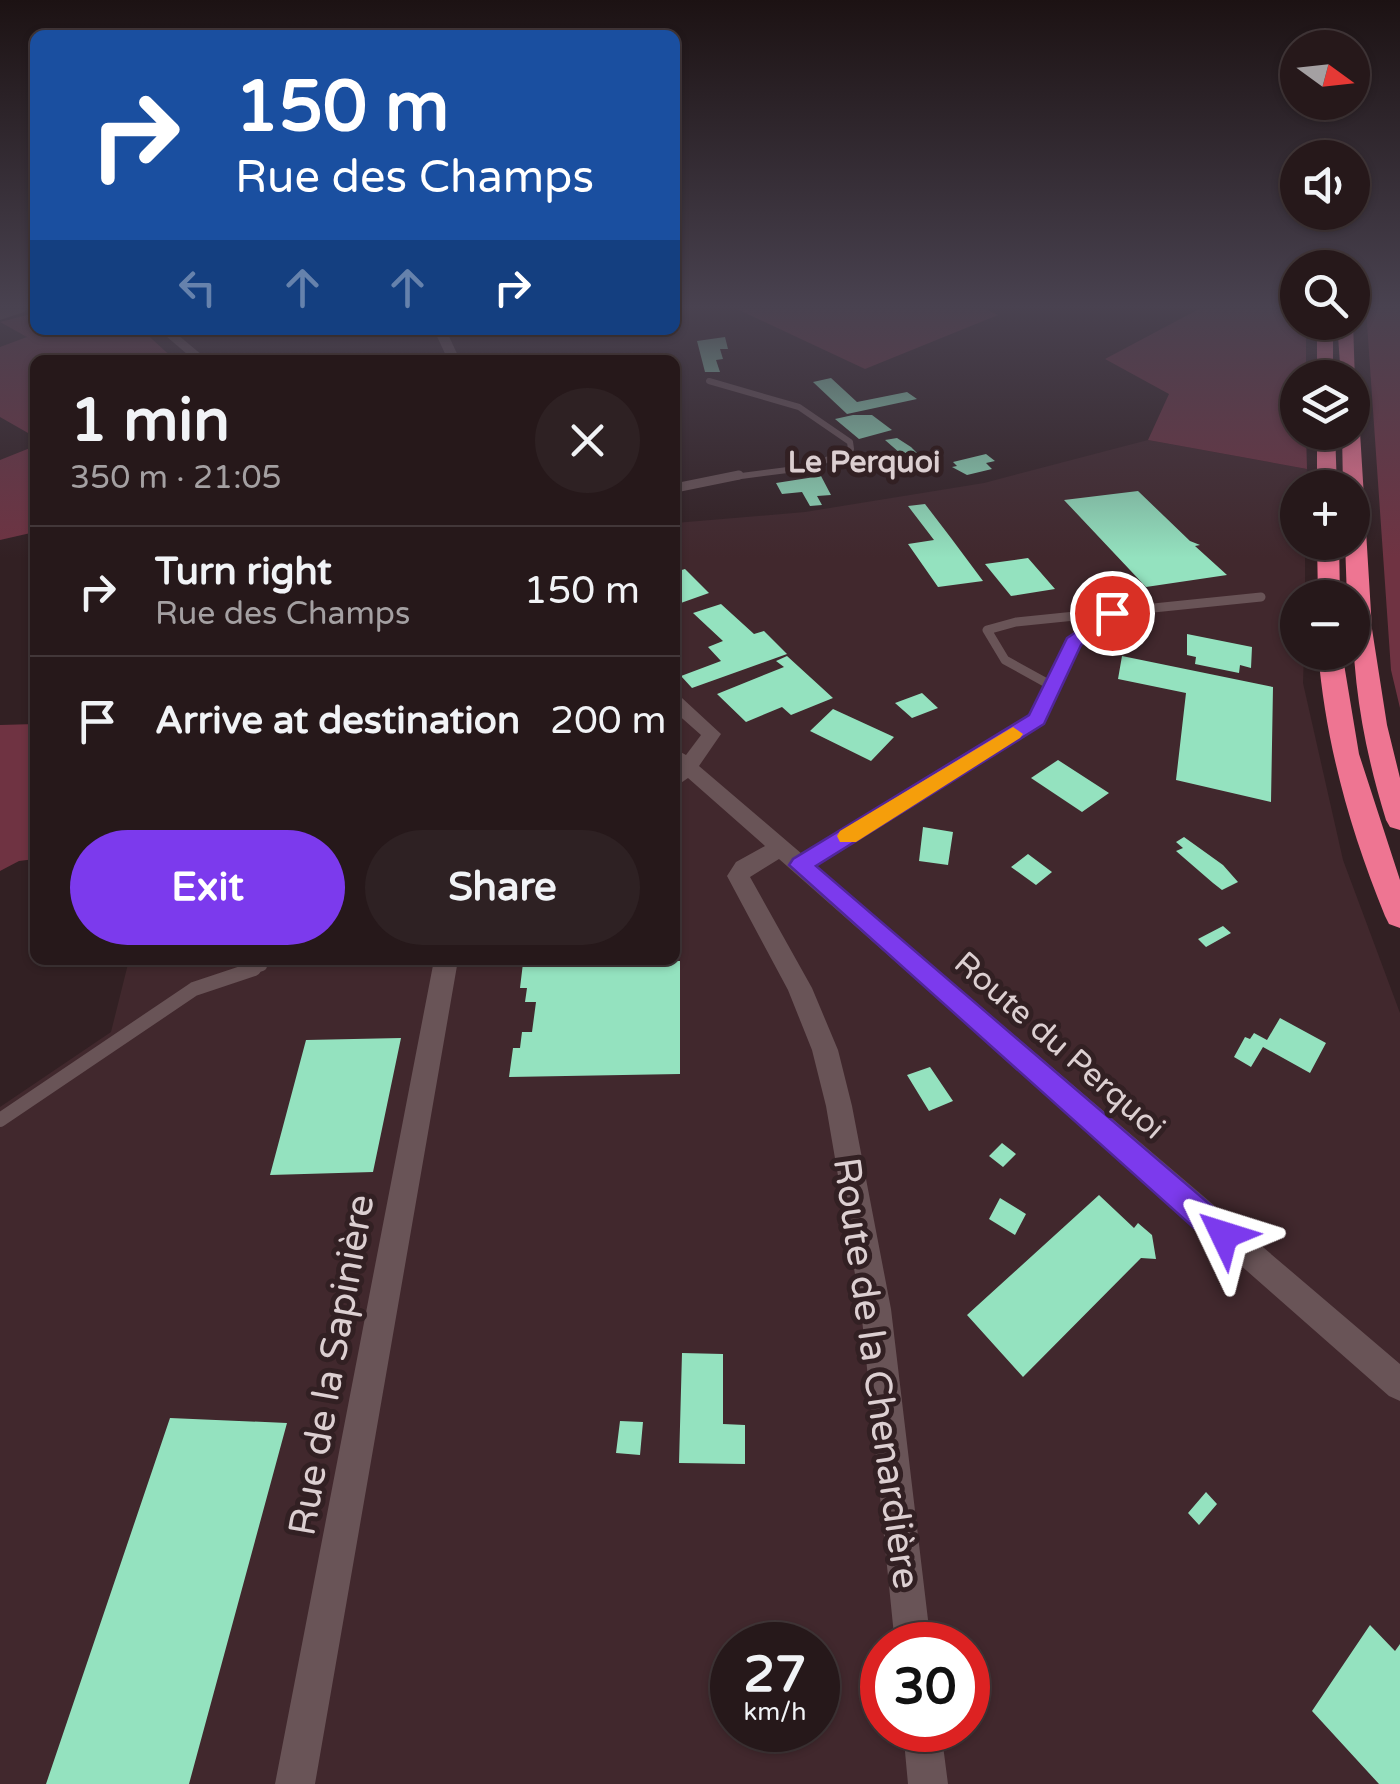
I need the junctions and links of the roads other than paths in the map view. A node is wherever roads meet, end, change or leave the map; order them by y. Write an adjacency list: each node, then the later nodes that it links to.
1 (734, 392): 3 (lane)
2 (1352, 450): 11 (highway)
3 (680, 487)
4 (1260, 597): 5 (lane)
5 (1112, 613): 7 (street); 7 (lane)
6 (1332, 670): 13 (highway)
7 (1052, 686): 12 (street)
8 (680, 706): 9 (street)
9 (680, 766)
10 (680, 769): 12 (street, Route du Perquoi)
11 (1400, 820)
12 (790, 856): 17 (street, Route du Perquoi); 18 (street, Route de la Chenardière)
13 (1400, 916)
14 (445, 965): 20 (street, Rue de la Sapinière)
15 (262, 966): 16 (lane)
16 (0, 1120)
17 (1400, 1385)
18 (910, 1622)
19 (924, 1752): 21 (street)
20 (295, 1784)
21 (928, 1784)

